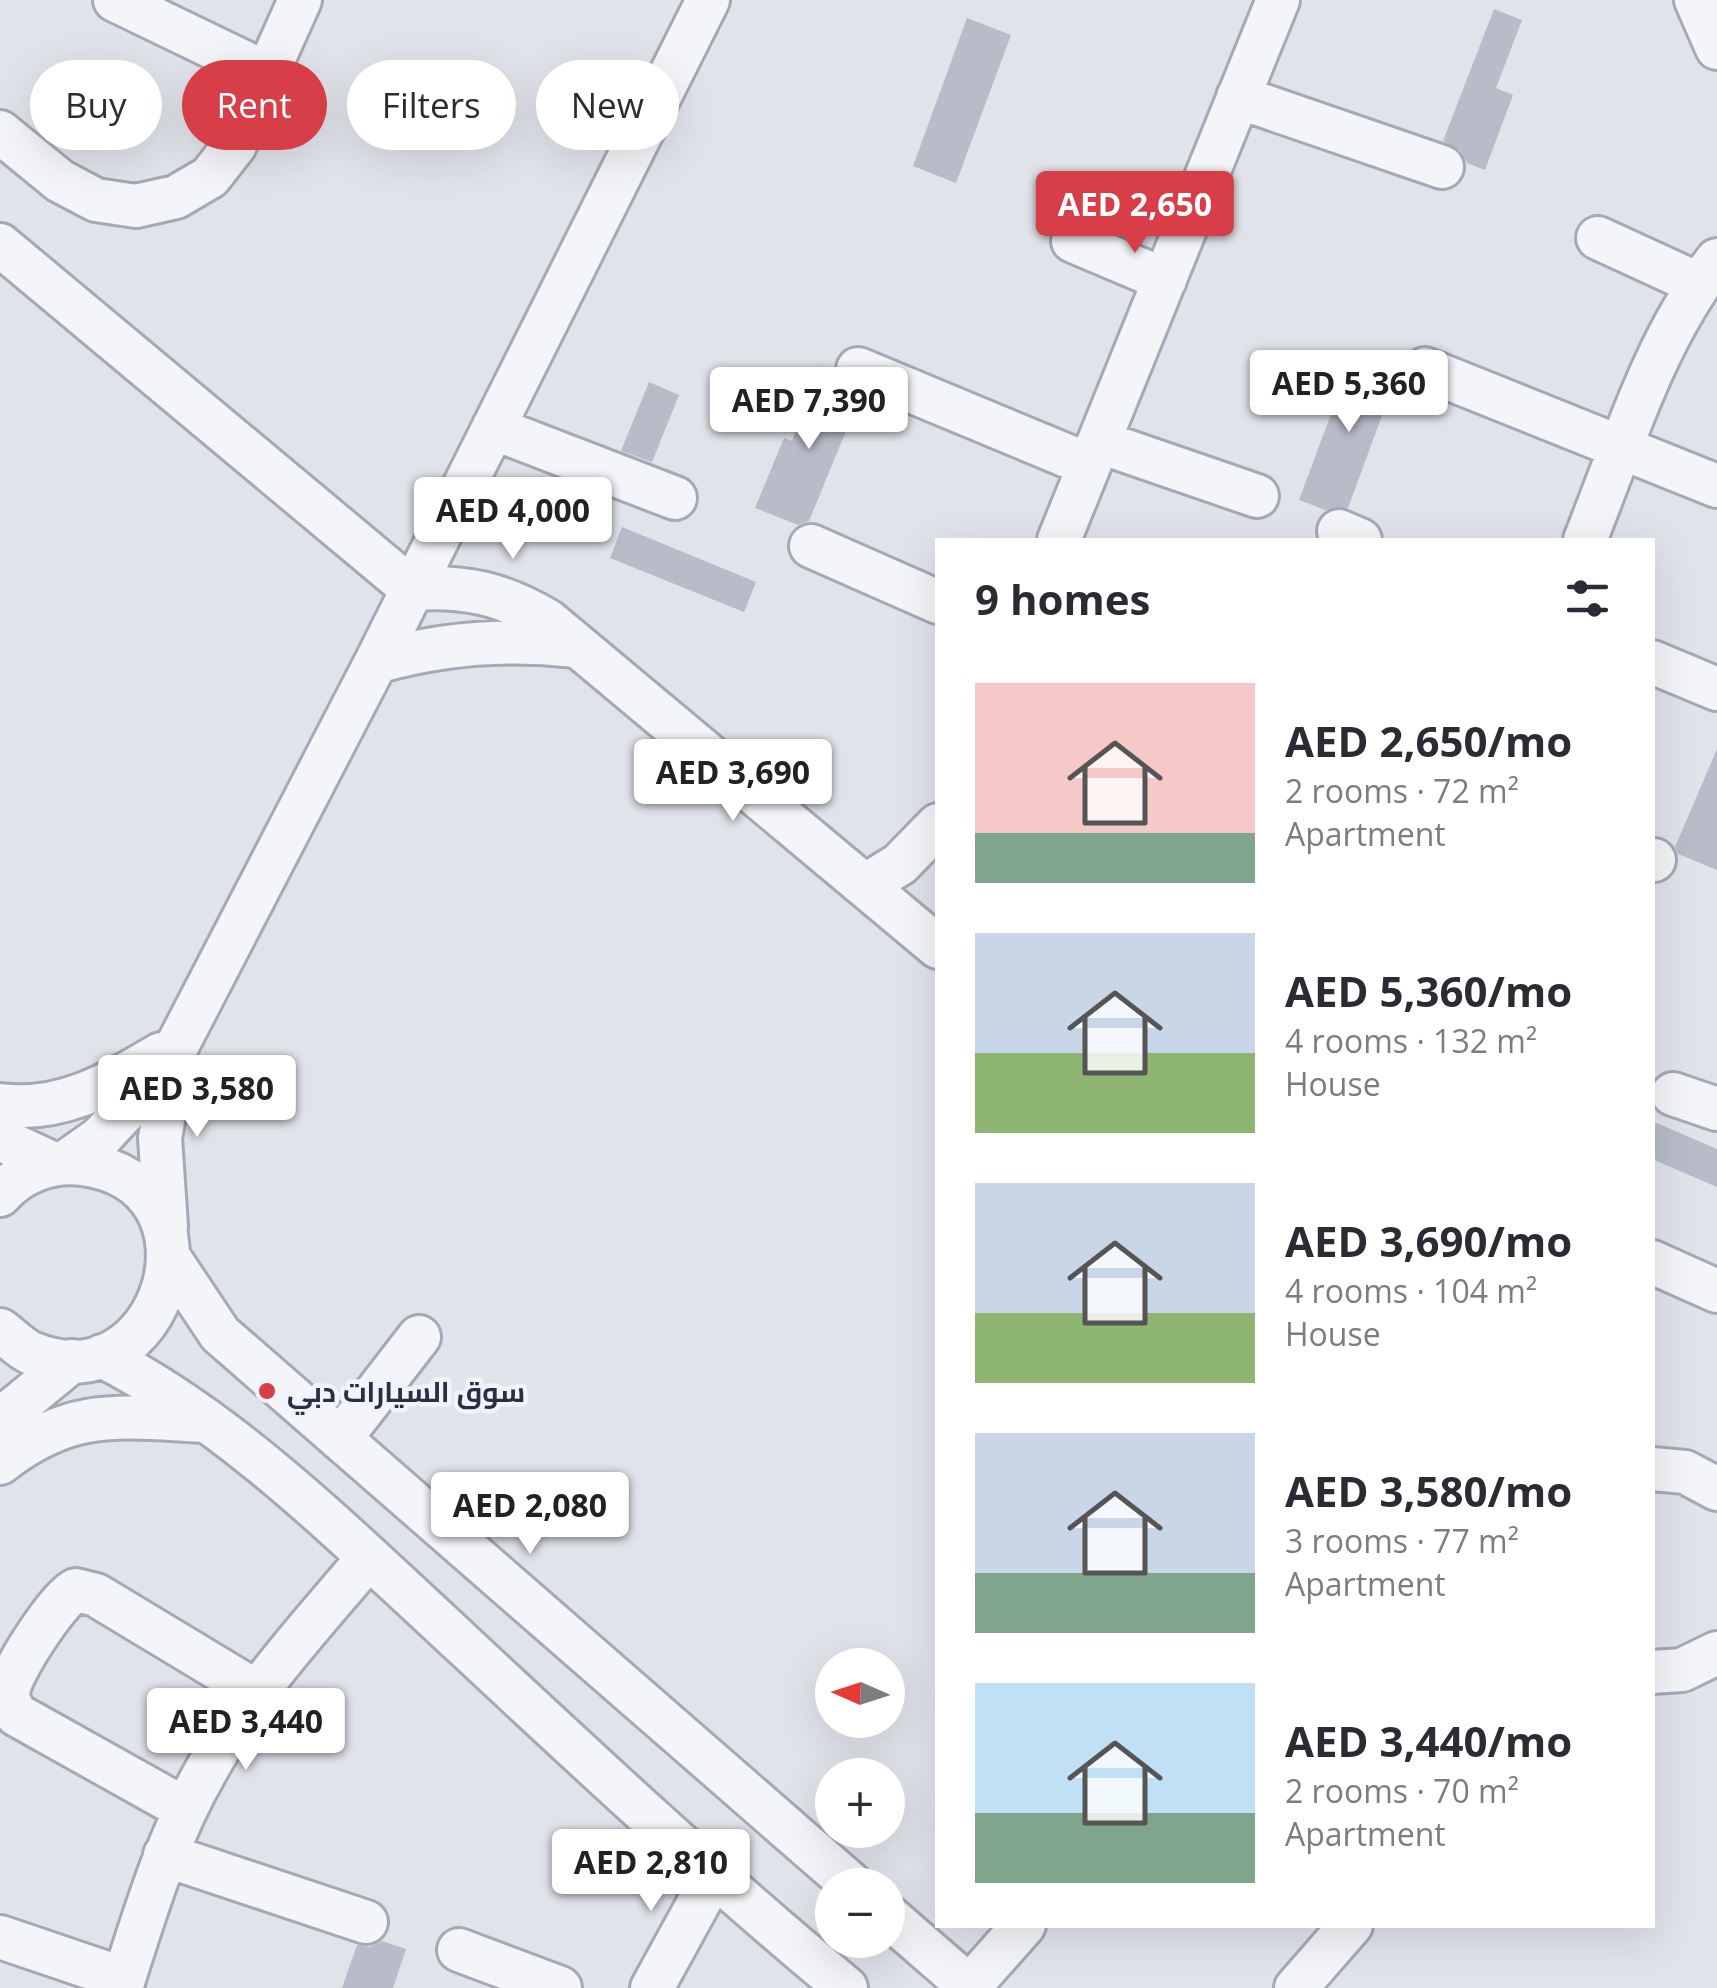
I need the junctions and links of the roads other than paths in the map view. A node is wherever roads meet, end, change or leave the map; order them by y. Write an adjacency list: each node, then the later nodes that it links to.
1 (116, 0): 5 (street)
2 (300, 0): 6 (street)
3 (708, 0): 18 (street)
4 (1278, 0): 7 (street)
5 (239, 60)
6 (274, 60)
7 (1238, 97): 10 (street); 15 (street)
8 (0, 132): 9 (street)
9 (231, 150)
10 (1442, 168)
11 (1598, 238): 14 (street)
12 (1073, 241): 15 (street)
13 (0, 245): 27 (street)
14 (1707, 272): 19 (street)
15 (1165, 280): 20 (street)
16 (1425, 368): 19 (street)
17 (858, 369): 20 (street)
18 (493, 428): 23 (street); 27 (street)
19 (1622, 448): 21 (street); 25 (street)
20 (1094, 453): 22 (street); 24 (street)
21 (1717, 486)
22 (1257, 496)
23 (675, 498)
24 (1060, 538)
25 (1585, 538)
26 (811, 546): 28 (street)
27 (412, 590): 29 (street); 30 (street)
28 (935, 601)
29 (574, 646): 30 (street); 34 (street)
30 (376, 662): 36 (street)
31 (1655, 663): 32 (street)
32 (1717, 689)
33 (935, 828): 34 (street)
34 (866, 886): 35 (street)
35 (935, 944)
36 (178, 1044): 38 (street); 41 (street); 43 (street)
37 (1673, 1094): 39 (street)
38 (0, 1105)
39 (1717, 1109)
40 (0, 1139): 41 (street)
41 (59, 1163): 42 (street); 43 (street)
42 (0, 1195)
43 (168, 1246): 48 (street); 51 (street)
44 (1655, 1263): 45 (street)
45 (1717, 1292)
46 (0, 1330): 48 (street)
47 (419, 1337): 51 (street)
48 (87, 1358): 49 (street); 50 (street)
49 (0, 1420)
50 (208, 1421): 52 (street); 53 (street)
51 (340, 1440): 59 (street)
52 (0, 1464)
53 (368, 1557): 56 (street); 60 (street)
54 (1717, 1653): 55 (street)
55 (1655, 1672)
56 (257, 1692): 57 (street); 57 (street)
57 (185, 1809): 58 (street)
58 (165, 1855): 61 (street); 67 (street)
59 (832, 1868)
60 (714, 1876): 69 (street); 70 (street)
61 (366, 1922)
62 (1021, 1928): 71 (street)
63 (1348, 1928): 72 (street)
64 (905, 1931): 71 (street)
65 (0, 1937): 67 (street)
66 (459, 1950): 68 (street)
67 (122, 1983)
68 (560, 1988)
69 (652, 1988)
70 (846, 1988)
71 (970, 1988)
72 (1296, 1988)

